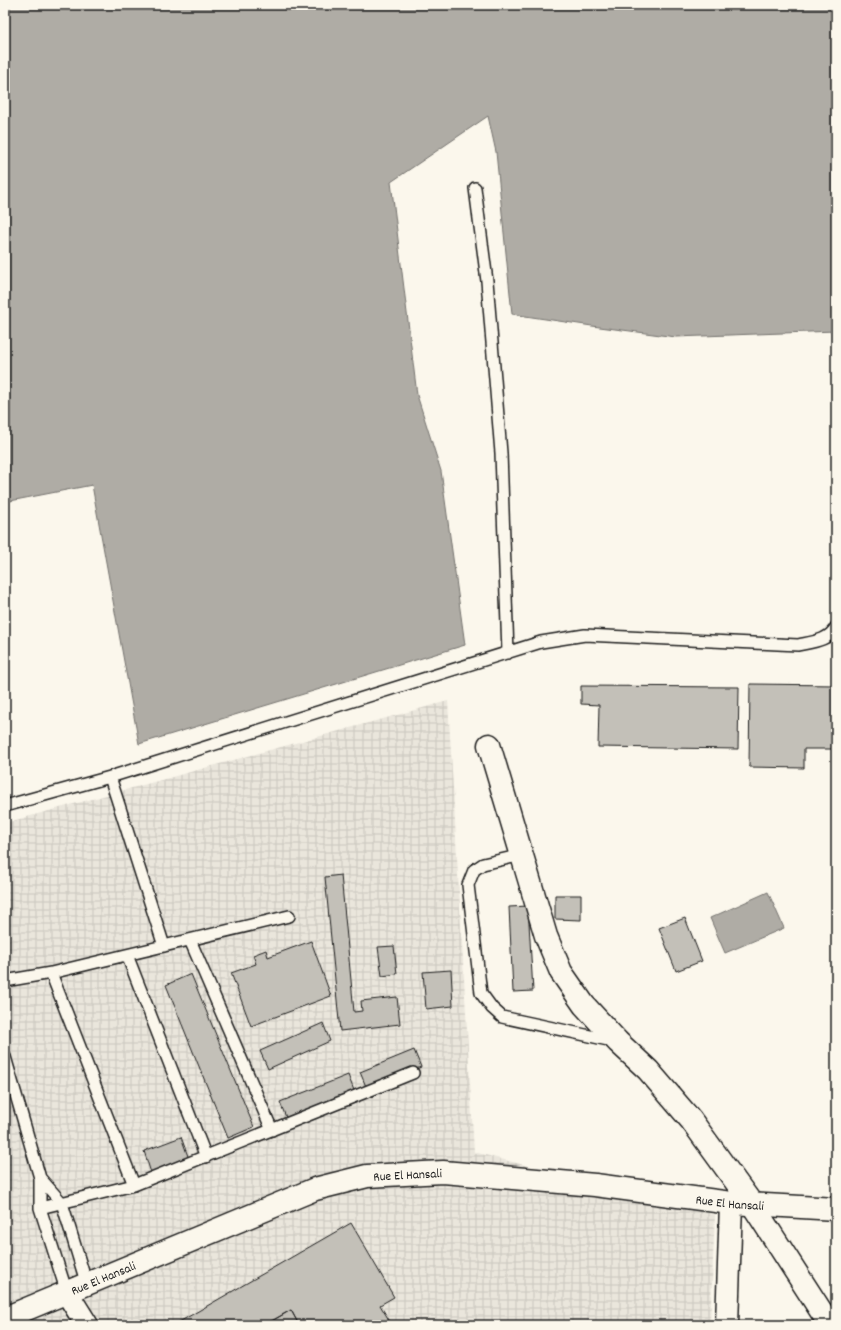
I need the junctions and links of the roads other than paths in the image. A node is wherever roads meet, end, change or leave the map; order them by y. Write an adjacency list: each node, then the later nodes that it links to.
1 (475, 188): 3 (lane)
2 (836, 627): 3 (lane)
3 (508, 653): 5 (lane)
4 (489, 745): 7 (street)
5 (110, 777): 6 (lane); 10 (lane)
6 (5, 806)
7 (522, 855): 14 (street); 14 (lane)
8 (289, 916): 9 (lane)
9 (190, 940): 10 (lane); 17 (lane)
10 (164, 946): 11 (lane)
11 (127, 955): 12 (lane); 18 (lane)
12 (51, 973): 13 (lane); 20 (lane)
13 (5, 982)
14 (618, 1042): 22 (street)
15 (5, 1057): 19 (lane)
16 (413, 1072): 17 (lane)
17 (272, 1130): 18 (lane)
18 (206, 1157): 20 (lane)
19 (40, 1178): 21 (lane); 23 (lane)
20 (134, 1185): 21 (lane)
21 (62, 1203): 23 (lane); 25 (lane)
22 (741, 1204): 24 (street, Rue El Hansali); 25 (street, Rue El Hansali); 28 (street); 29 (street)
23 (40, 1208): 25 (lane)
24 (836, 1209)
25 (77, 1289): 26 (street, Rue El Hansali); 27 (street)
26 (5, 1318)
27 (84, 1321)
28 (727, 1325)
29 (830, 1325)

